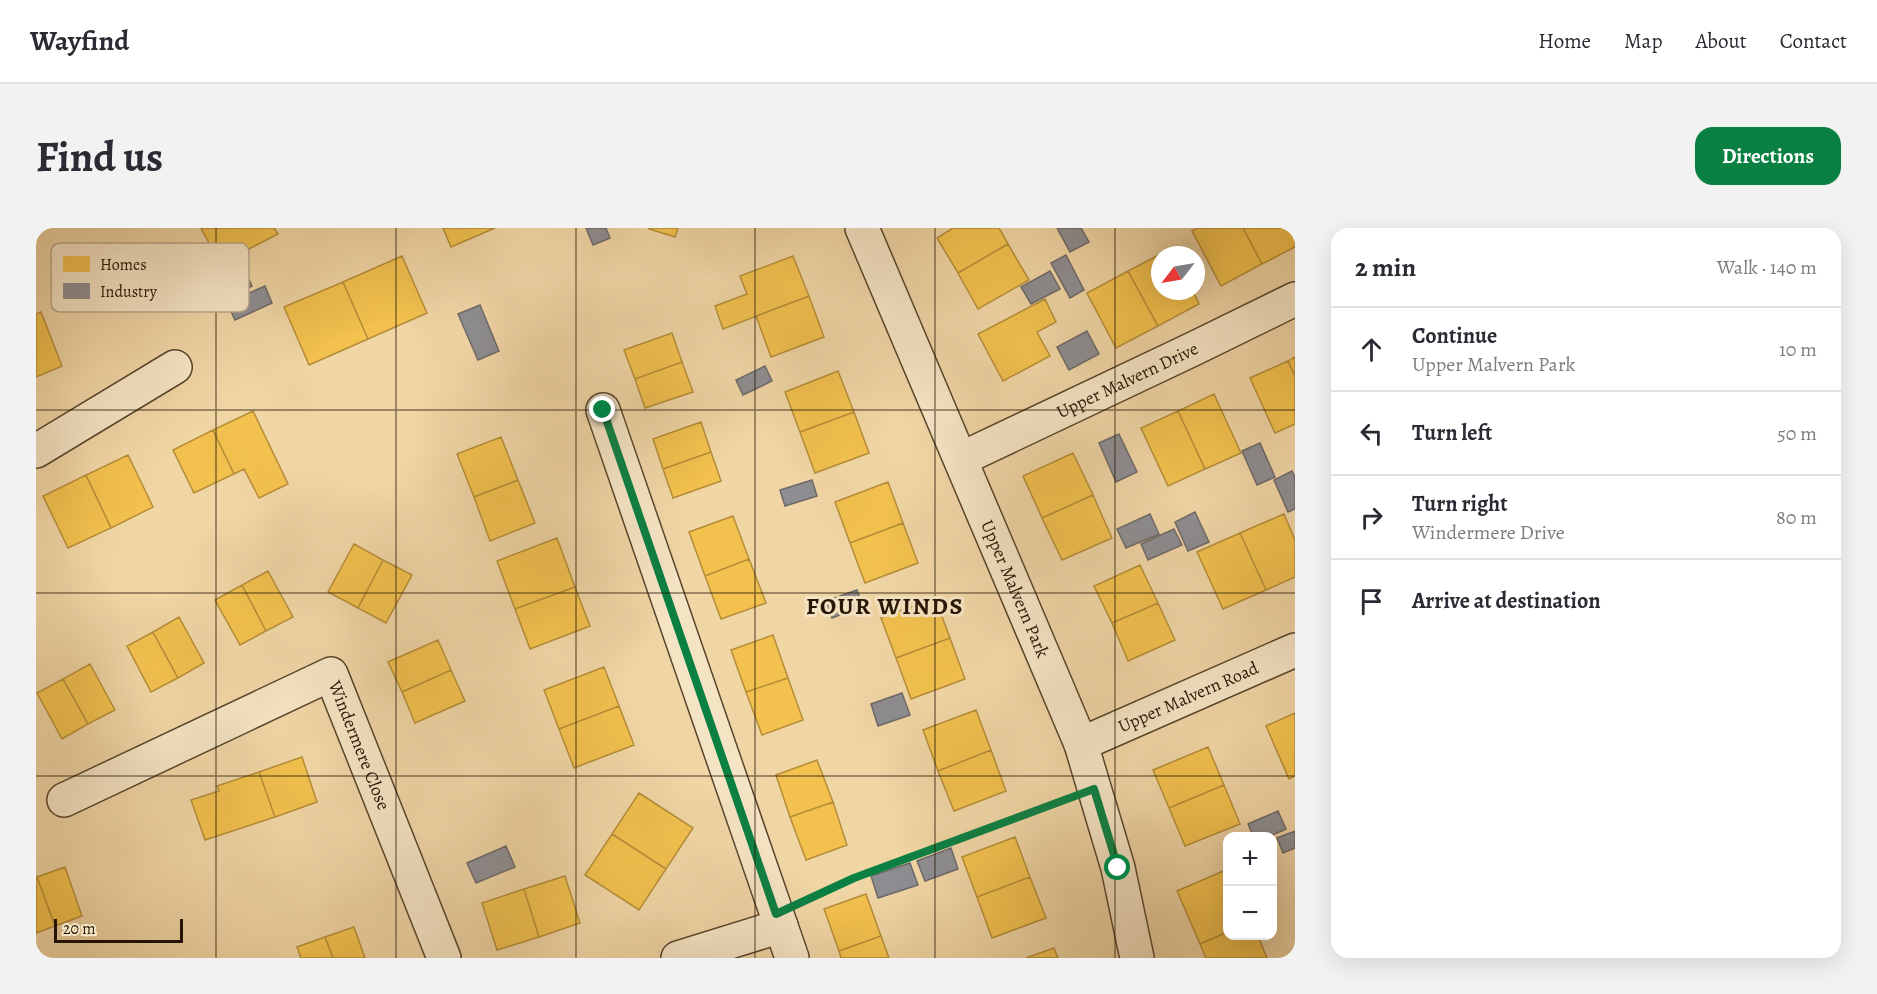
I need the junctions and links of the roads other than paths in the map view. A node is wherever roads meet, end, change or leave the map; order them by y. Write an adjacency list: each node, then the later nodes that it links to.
1 (862, 228): 6 (street, Upper Malvern Park)
2 (1295, 299): 6 (street, Upper Malvern Drive)
3 (175, 367): 5 (street)
4 (603, 410): 10 (street)
5 (36, 451)
6 (961, 459): 8 (street, Upper Malvern Park)
7 (1295, 650): 8 (street, Upper Malvern Road)
8 (1080, 744): 14 (street, Upper Malvern Park)
9 (64, 801): 11 (street, Windermere Close)
10 (778, 920): 12 (street); 13 (street)
11 (444, 958)
12 (678, 958)
13 (792, 958)
14 (1137, 958)

